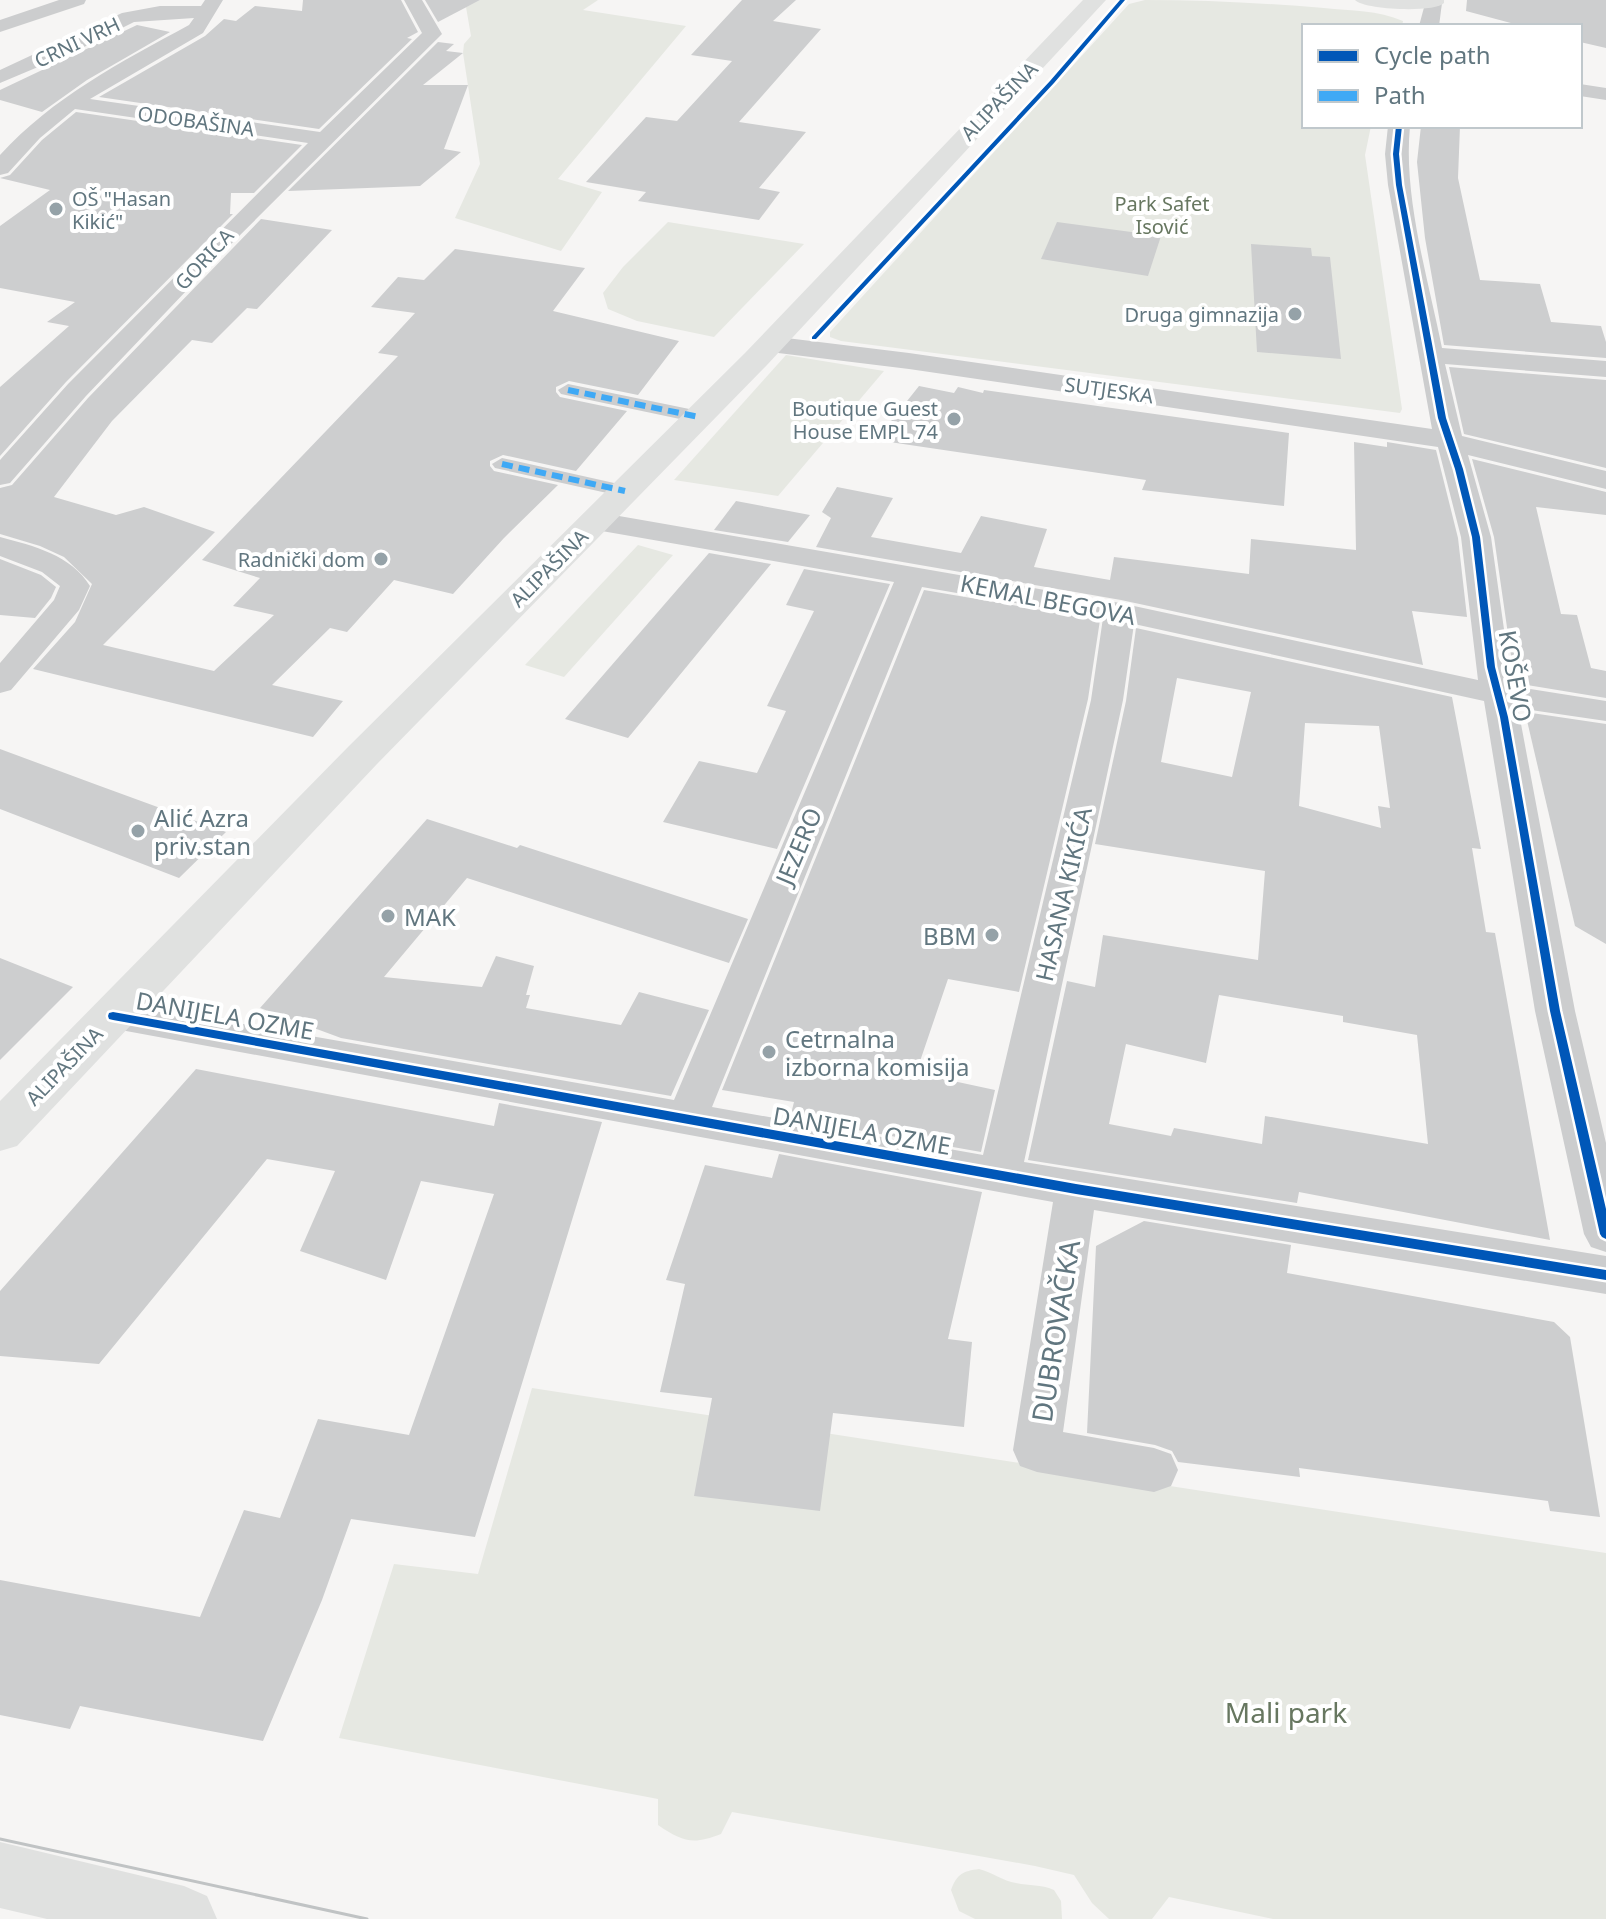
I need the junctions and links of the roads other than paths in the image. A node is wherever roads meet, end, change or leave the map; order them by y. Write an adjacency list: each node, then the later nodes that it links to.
1 (77, 0): 8 (street, CRNI VRH)
2 (413, 0): 15 (street, GORICA)
3 (1095, 0): 17 (main road, ALIPAŠINA)
4 (1366, 0): 5 (main road)
5 (1433, 2): 7 (street)
6 (209, 6): 9 (street, CRNI VRH); 12 (street)
7 (1430, 24)
8 (0, 26)
9 (0, 77)
10 (1582, 90): 11 (street)
11 (1606, 94)
12 (63, 108): 14 (street); 15 (street, ODOBAŠINA); 16 (street)
13 (1399, 128): 18 (street, KOŠEVO)
14 (0, 136)
15 (322, 139): 24 (street, GORICA)
16 (0, 168)
17 (770, 344): 21 (main road, ALIPAŠINA); 22 (street, SUTJESKA)
18 (1431, 355): 19 (street); 22 (street, KOŠEVO)
19 (1606, 369)
20 (568, 390): 21 (street)
21 (699, 417): 26 (main road, ALIPAŠINA)
22 (1448, 440): 25 (street, SUTJESKA); 32 (street, KOŠEVO)
23 (502, 464): 26 (street)
24 (0, 477)
25 (1606, 480)
26 (625, 491): 27 (main road, ALIPAŠINA)
27 (596, 521): 29 (street, KEMAL BEGOVA); 34 (main road, ALIPAŠINA)
28 (0, 546): 31 (street)
29 (912, 574): 30 (street, KEMAL BEGOVA); 35 (street, JEZERO)
30 (1120, 612): 32 (street, KEMAL BEGOVA); 37 (street, HASANA KIKIĆA)
31 (0, 683)
32 (1497, 694): 33 (street, KEMAL BEGOVA); 39 (street, KOŠEVO)
33 (1606, 711)
34 (113, 1016): 35 (street, DANIJELA OZME); 36 (main road, ALIPAŠINA)
35 (686, 1120): 37 (street, DANIJELA OZME)
36 (0, 1132)
37 (1000, 1174): 38 (street, DANIJELA OZME)
38 (1076, 1189): 40 (street, DANIJELA OZME); 41 (street, DUBROVAČKA)
39 (1606, 1234)
40 (1606, 1275)
41 (1154, 1470)
42 (0, 1875): 43 (main road)
43 (184, 1919)

